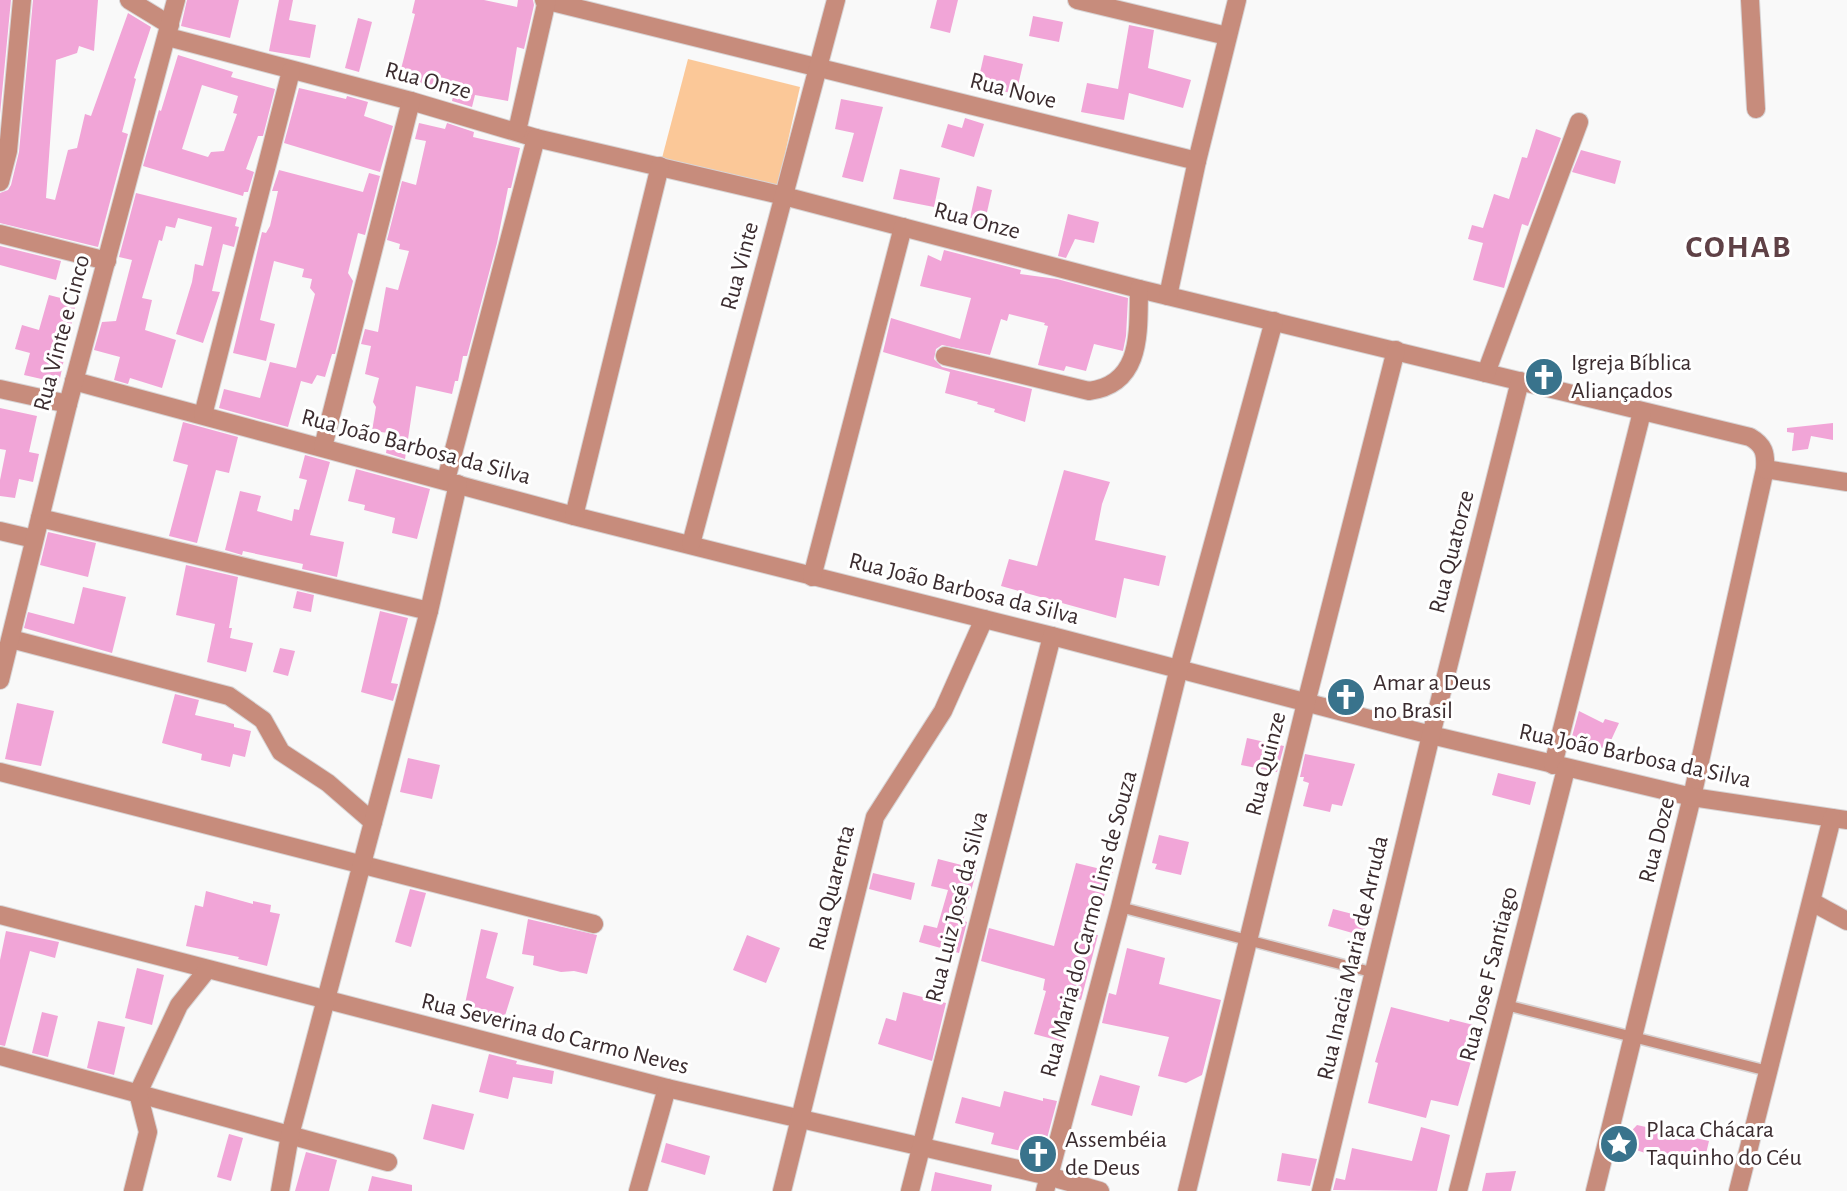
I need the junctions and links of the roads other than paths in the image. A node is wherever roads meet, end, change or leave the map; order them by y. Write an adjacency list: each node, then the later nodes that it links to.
1 (22, 0): 20 (street)
2 (129, 0): 9 (street, Rua Onze)
3 (176, 0): 9 (street, Rua Vinte e Cinco)
4 (546, 0): 11 (street, Rua Nove); 16 (street)
5 (836, 0): 11 (street, Rua Vinte)
6 (1077, 0): 10 (street)
7 (1237, 0): 10 (street)
8 (1750, 0): 14 (street)
9 (169, 31): 12 (street, Rua Onze); 24 (street, Rua Vinte e Cinco)
10 (1227, 36): 18 (street)
11 (818, 69): 18 (street, Rua Nove); 21 (street, Rua Vinte)
12 (291, 71): 13 (street, Rua Onze); 36 (street)
13 (411, 101): 16 (street, Rua Onze); 37 (street)
14 (1756, 109)
15 (1579, 122): 30 (street)
16 (517, 131): 17 (street, Rua Onze)
17 (536, 138): 19 (street, Rua Onze); 39 (street)
18 (1197, 161): 26 (street)
19 (660, 166): 21 (street, Rua Onze); 41 (street)
20 (0, 182)
21 (784, 195): 22 (street, Rua Onze); 45 (street, Rua Vinte)
22 (903, 227): 25 (street, Rua Onze); 46 (street)
23 (0, 234): 24 (street)
24 (107, 261): 31 (street, Rua Vinte e Cinco)
25 (1139, 289): 26 (street, Rua Onze); 29 (street)
26 (1168, 296): 27 (street, Rua Onze)
27 (1274, 321): 28 (street, Rua Onze); 52 (street, Rua Maria do Carmo Lins de Souza)
28 (1396, 350): 30 (street, Rua Onze); 53 (street, Rua Quinze)
29 (946, 356)
30 (1486, 373): 32 (street, Rua Onze)
31 (74, 381): 34 (street, Rua Vinte e Cinco); 36 (street, Rua João Barbosa da Silva)
32 (1520, 381): 35 (street, Rua Onze); 54 (street, Rua Quatorze)
33 (0, 389): 34 (street)
34 (68, 404): 42 (street, Rua Vinte e Cinco)
35 (1642, 412): 38 (street, Rua Onze); 55 (street, Rua Jose F Santiago)
36 (204, 415): 37 (street, Rua João Barbosa da Silva)
37 (323, 447): 39 (street, Rua João Barbosa da Silva)
38 (1765, 463): 40 (street); 57 (street, Rua Doze)
39 (452, 482): 41 (street, Rua João Barbosa da Silva); 47 (street)
40 (1847, 482)
41 (574, 516): 45 (street, Rua João Barbosa da Silva)
42 (40, 518): 44 (street, Rua Vinte e Cinco); 47 (street)
43 (0, 531): 44 (street)
44 (34, 539): 50 (street, Rua Vinte e Cinco)
45 (691, 544): 46 (street, Rua João Barbosa da Silva)
46 (812, 577): 48 (street, Rua João Barbosa da Silva)
47 (429, 611): 59 (street)
48 (984, 620): 49 (street, Rua João Barbosa da Silva); 76 (street, Rua Quarenta)
49 (1052, 636): 52 (street, Rua João Barbosa da Silva); 78 (street, Rua Luiz José da Silva)
50 (10, 639): 51 (street, Rua Vinte e Cinco); 59 (street)
51 (2, 668)
52 (1179, 668): 53 (street, Rua João Barbosa da Silva); 62 (street, Rua Maria do Carmo Lins de Souza)
53 (1306, 703): 54 (street, Rua João Barbosa da Silva); 66 (street, Rua Quinze)
54 (1431, 735): 55 (street, Rua João Barbosa da Silva); 68 (street, Rua Inacia Maria de Arruda)
55 (1559, 767): 57 (street, Rua João Barbosa da Silva); 70 (street, Rua Jose F Santiago)
56 (0, 772): 60 (street)
57 (1692, 797): 58 (street, Rua João Barbosa da Silva); 71 (street, Rua Doze)
58 (1840, 819): 61 (street)
59 (373, 822): 60 (street)
60 (362, 865): 65 (street); 69 (street)
61 (1812, 902): 64 (street); 73 (street)
62 (1120, 907): 66 (lane); 80 (street, Rua Maria do Carmo Lins de Souza)
63 (0, 915): 67 (street, Rua Severina do Carmo Neves)
64 (1847, 921)
65 (594, 924)
66 (1247, 941): 68 (lane); 87 (street, Rua Quinze)
67 (207, 970): 69 (street, Rua Severina do Carmo Neves); 75 (street)
68 (1375, 973): 88 (street, Rua Inacia Maria de Arruda)
69 (325, 1000): 74 (street, Rua Severina do Carmo Neves); 77 (street)
70 (1506, 1005): 71 (lane); 89 (street, Rua Jose F Santiago)
71 (1633, 1038): 73 (lane); 90 (street, Rua Doze)
72 (0, 1056): 75 (street)
73 (1768, 1071): 91 (street)
74 (667, 1088): 76 (street, Rua Severina do Carmo Neves); 83 (street)
75 (138, 1093): 77 (street); 81 (street)
76 (801, 1119): 78 (street, Rua Severina do Carmo Neves); 84 (street, Rua Quarenta)
77 (290, 1135): 79 (street); 82 (street)
78 (920, 1148): 80 (street, Rua Severina do Carmo Neves); 85 (street, Rua Luiz José da Silva)
79 (388, 1162)
80 (1046, 1184): 86 (street, Rua Severina do Carmo Neves)
81 (133, 1191)
82 (279, 1191)
83 (638, 1191)
84 (782, 1191)
85 (910, 1191)
86 (1100, 1191)
87 (1187, 1191)
88 (1321, 1191)
89 (1458, 1191)
90 (1595, 1191)
91 (1738, 1191)

